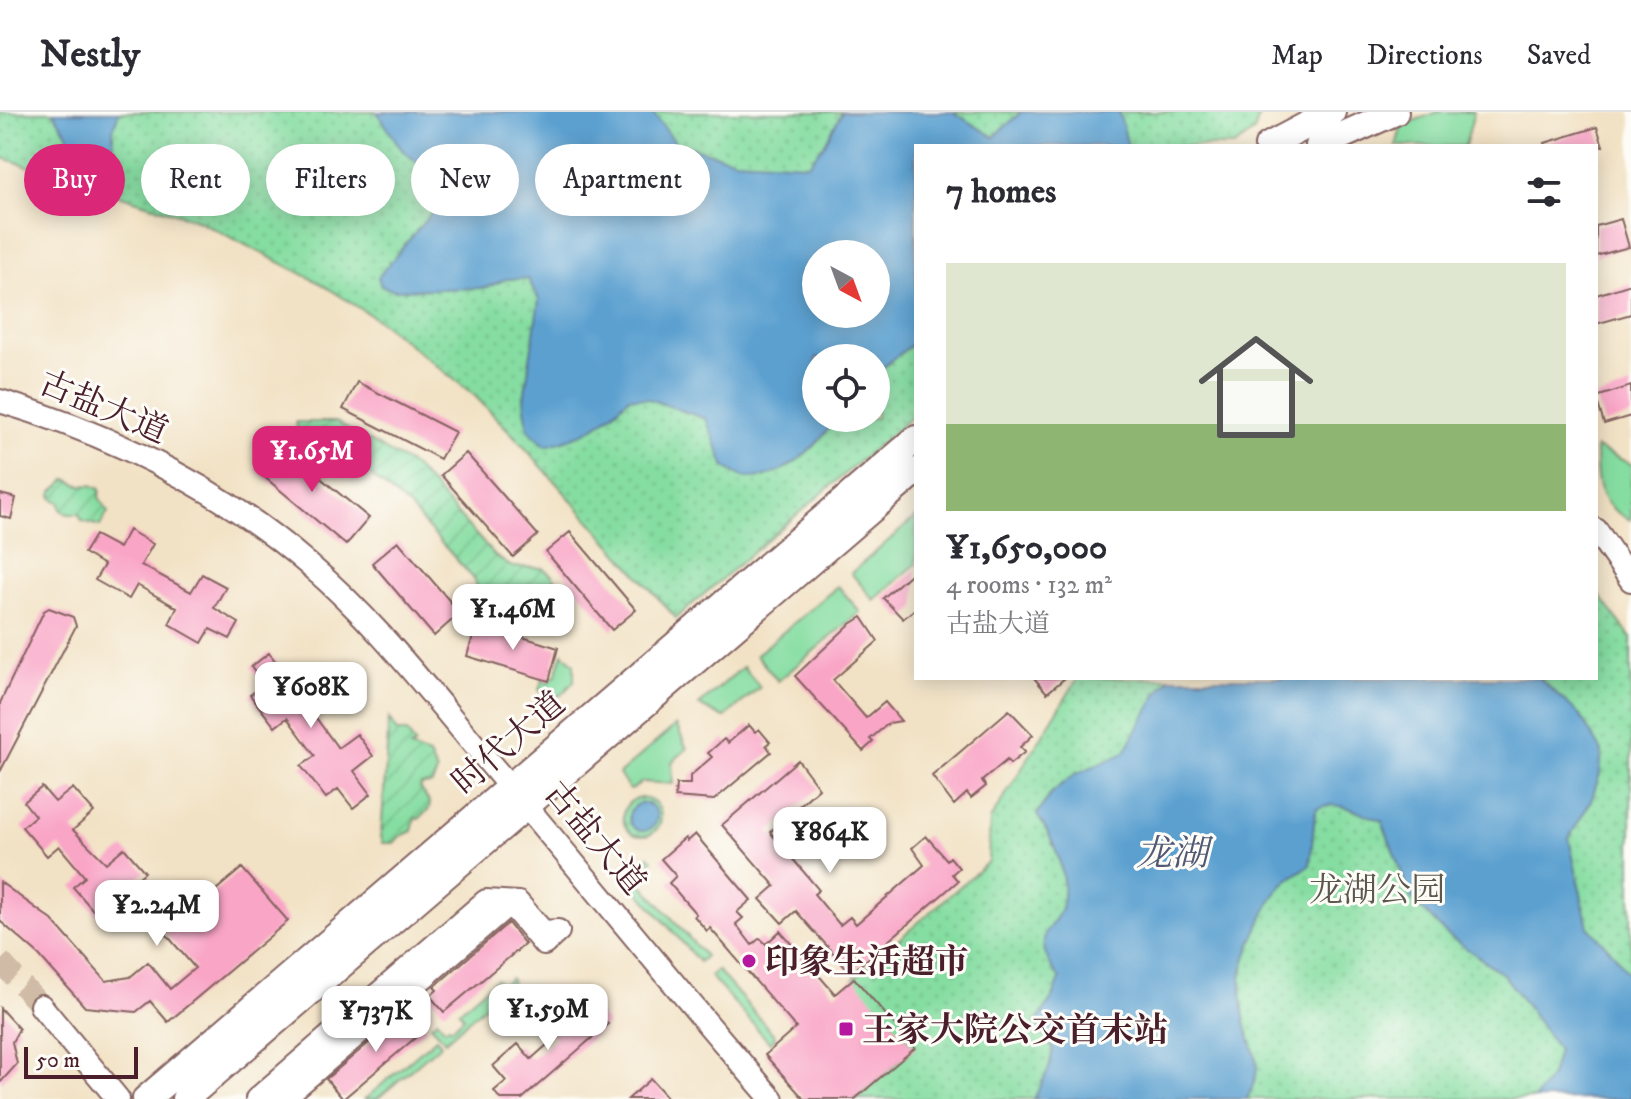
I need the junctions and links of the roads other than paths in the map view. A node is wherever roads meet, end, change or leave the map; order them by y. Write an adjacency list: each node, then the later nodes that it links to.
1 (1395, 112): 2 (main road)
2 (1325, 129): 3 (main road)
3 (1275, 144)
4 (0, 401): 9 (street, 古盐大道)
5 (914, 441): 9 (main road, 时代大道)
6 (914, 473): 9 (main road, 时代大道)
7 (1598, 532): 8 (street)
8 (1627, 567)
9 (518, 796): 12 (main road, 时代大道); 13 (main road, 时代大道); 16 (street, 古盐大道)
10 (41, 1006): 11 (street)
11 (118, 1099)
12 (146, 1099)
13 (185, 1099)
14 (257, 1099): 15 (street)
15 (282, 1099)
16 (772, 1099)

